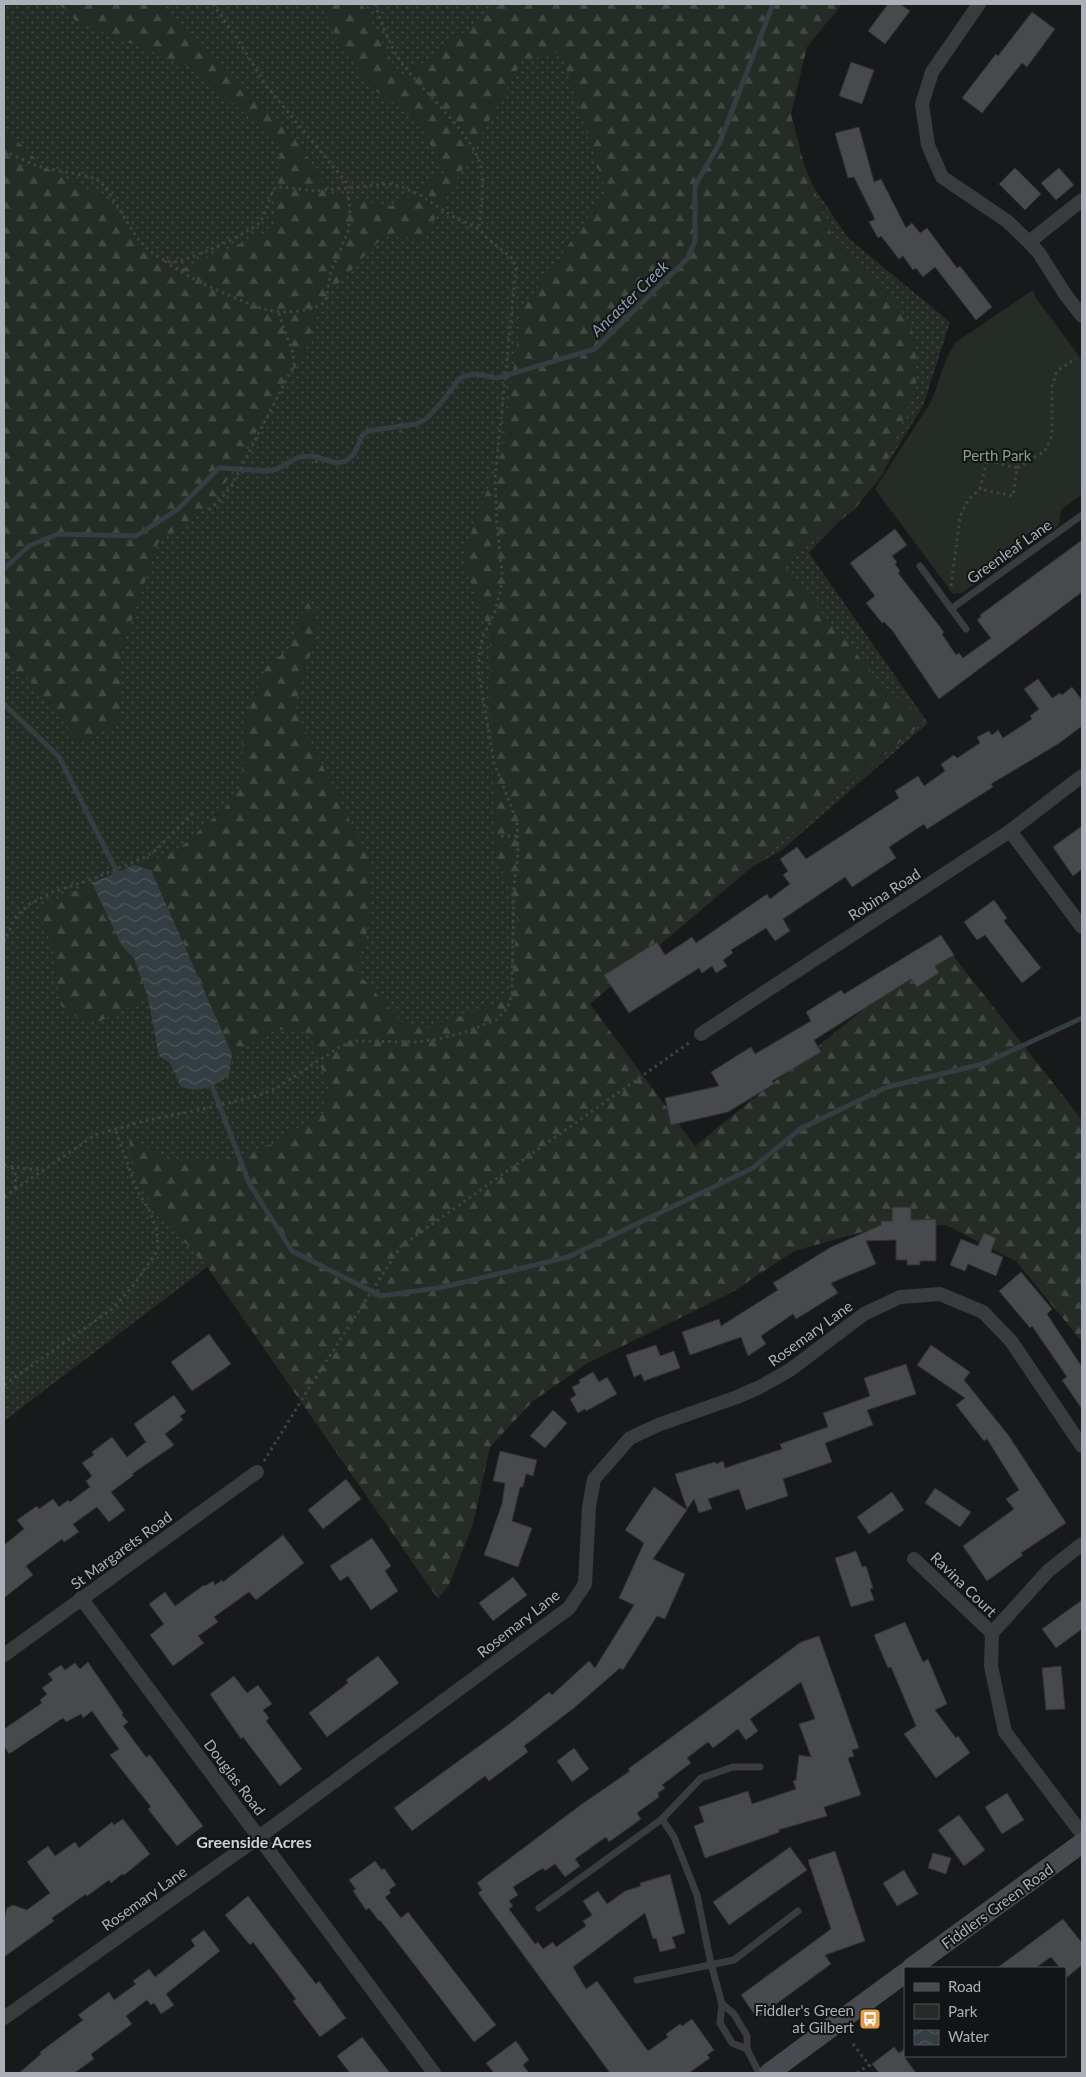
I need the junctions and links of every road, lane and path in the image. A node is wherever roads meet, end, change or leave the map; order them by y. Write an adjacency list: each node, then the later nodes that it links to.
1 (213, 4): 5 (path)
2 (375, 4): 7 (path)
3 (979, 4): 8 (street)
4 (4, 150): 9 (path)
5 (350, 187): 7 (path); 9 (path); 10 (path)
6 (1082, 200): 8 (street)
7 (479, 229): 29 (path)
8 (1029, 242): 11 (street)
9 (164, 260): 10 (path)
10 (278, 311): 19 (path)
11 (1082, 316)
12 (1076, 358): 17 (path)
13 (399, 417): 14 (path)
14 (401, 435)
15 (318, 451): 16 (path)
16 (316, 463)
17 (1017, 468): 18 (path); 18 (path)
18 (980, 489): 22 (path)
19 (209, 510)
20 (1082, 515): 23 (lane, Greenleaf Lane)
21 (920, 566): 23 (lane)
22 (951, 586)
23 (951, 609): 24 (lane)
24 (966, 629)
25 (1082, 776): 27 (street, Robina Road)
26 (193, 813): 31 (path)
27 (1010, 830): 30 (street); 32 (street, Robina Road)
28 (501, 836): 29 (path)
29 (518, 836): 33 (path)
30 (1082, 927)
31 (4, 942)
32 (701, 1034): 41 (path)
33 (115, 1129): 36 (path); 39 (path)
34 (4, 1165): 35 (path)
35 (12, 1167): 36 (path); 37 (path)
36 (44, 1169): 37 (path)
37 (15, 1188): 38 (path)
38 (4, 1197)
39 (4, 1385)
40 (1082, 1446): 50 (street, Rosemary Lane)
41 (257, 1472): 44 (street, St Margarets Road)
42 (1082, 1544): 45 (street)
43 (914, 1559): 45 (street, Ravina Court)
44 (81, 1598): 46 (street, St Margarets Road); 50 (street, Douglas Road)
45 (992, 1633): 49 (street)
46 (4, 1655)
47 (760, 1767): 48 (lane)
48 (662, 1819): 52 (lane); 54 (lane)
49 (1082, 1834)
50 (259, 1837): 59 (street, Rosemary Lane); 64 (street, Douglas Road)
51 (1082, 1844): 55 (main road, Fiddlers Green Road)
52 (538, 1908)
53 (798, 1911): 54 (lane)
54 (711, 1964): 57 (lane); 58 (lane)
55 (913, 1967)
56 (904, 1974): 66 (main road)
57 (637, 1980)
58 (722, 2004): 61 (lane); 61 (lane)
59 (4, 2018)
60 (853, 2044): 62 (path)
61 (747, 2049): 65 (lane)
62 (869, 2064): 63 (path); 67 (path)
63 (873, 2070)
64 (434, 2073)
65 (759, 2073)
66 (769, 2073)
67 (857, 2073)

